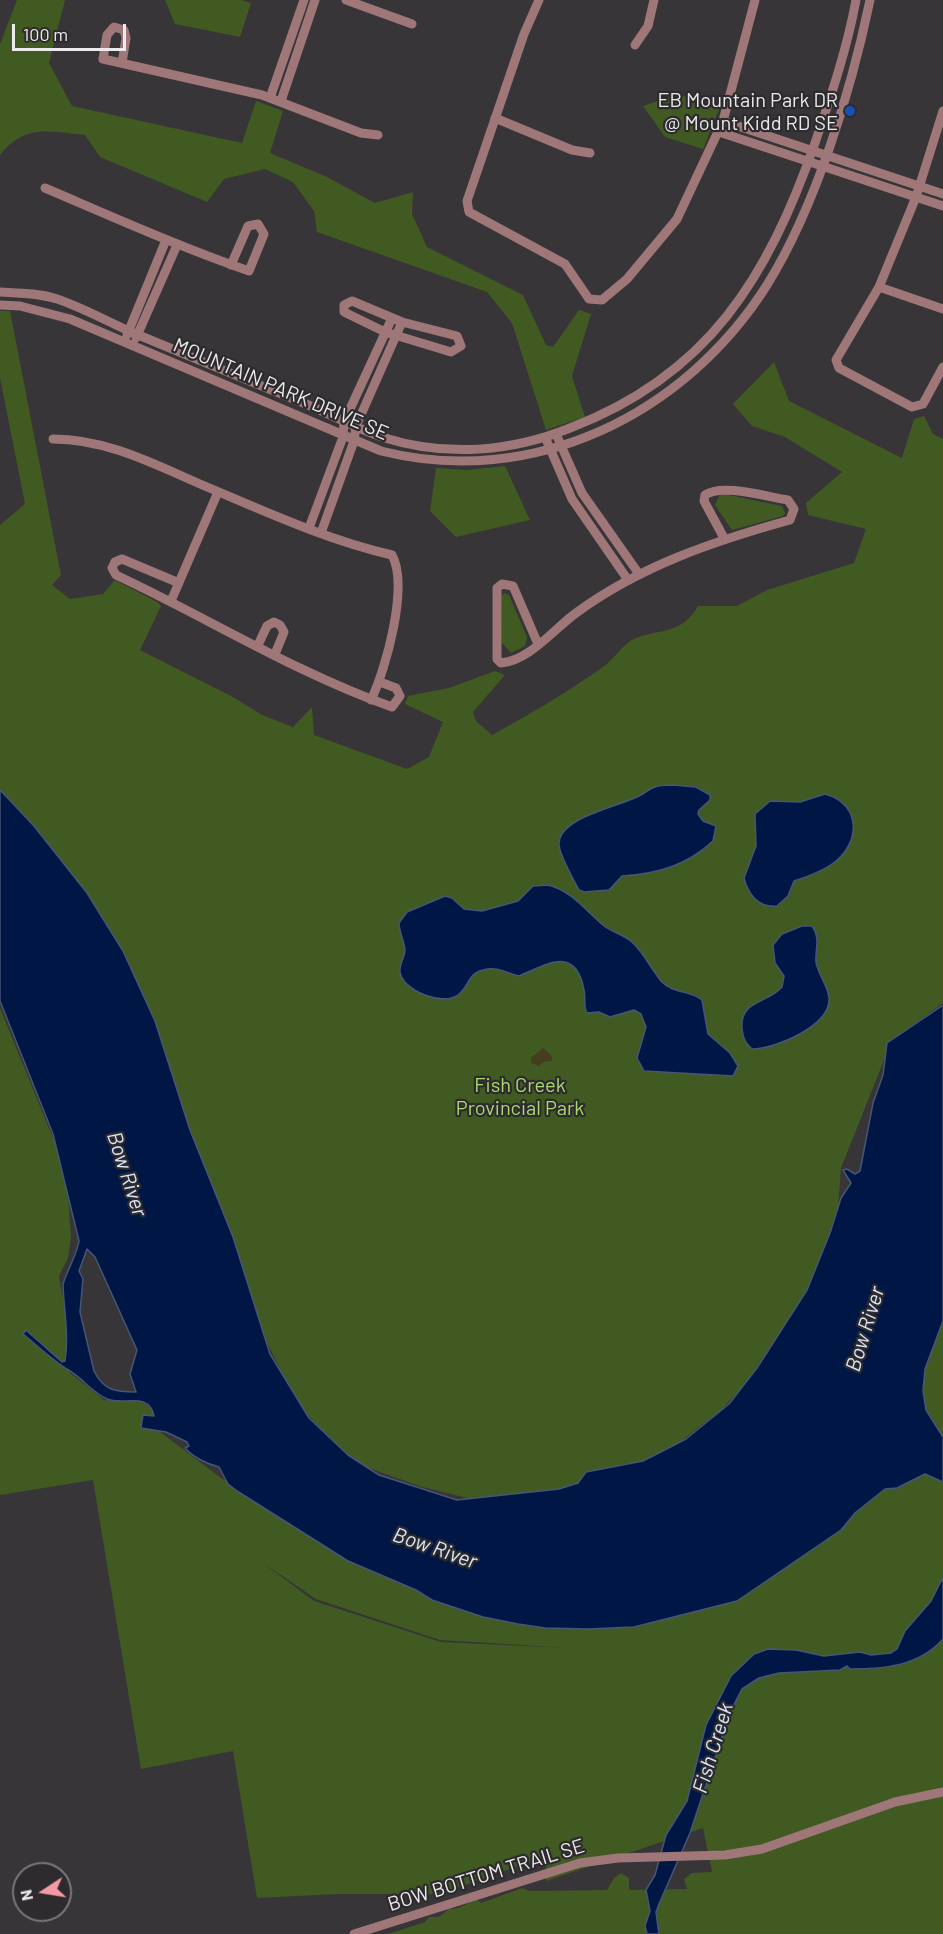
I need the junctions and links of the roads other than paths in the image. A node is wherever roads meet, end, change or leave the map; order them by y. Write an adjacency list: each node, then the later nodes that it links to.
1 (304, 0): 12 (street)
2 (315, 0): 13 (street)
3 (346, 0): 9 (street)
4 (538, 0): 15 (street)
5 (654, 0): 10 (street)
6 (754, 0): 16 (street)
7 (856, 0): 19 (street, MOUNTAIN PARK DRIVE SE)
8 (870, 0): 21 (street, MOUNTAIN PARK DRIVE SE)
9 (412, 24)
10 (635, 45)
11 (122, 63): 12 (street)
12 (270, 98): 13 (street)
13 (281, 101): 18 (street)
14 (943, 111): 24 (street)
15 (495, 118): 17 (street); 20 (street)
16 (723, 121): 17 (street); 19 (street)
17 (719, 132): 22 (street)
18 (378, 135)
19 (813, 150): 21 (street); 22 (street, MOUNTAIN PARK DRIVE SE)
20 (590, 153)
21 (826, 155): 23 (street, MOUNTAIN PARK DRIVE SE); 24 (street)
22 (808, 162): 23 (street); 45 (street, MOUNTAIN PARK DRIVE SE)
23 (822, 167): 27 (street); 50 (street, MOUNTAIN PARK DRIVE SE)
24 (919, 186): 26 (street); 27 (street)
25 (45, 188): 29 (street)
26 (943, 194)
27 (916, 197): 28 (street); 32 (street)
28 (943, 206)
29 (166, 240): 30 (street); 38 (street)
30 (177, 245): 31 (street); 38 (street)
31 (231, 265): 31 (street)
32 (879, 288): 35 (street); 42 (street)
33 (0, 292): 38 (street, MOUNTAIN PARK DRIVE SE)
34 (0, 305): 41 (street, MOUNTAIN PARK DRIVE SE)
35 (943, 309)
36 (392, 318): 37 (street); 39 (street); 39 (street)
37 (402, 322): 40 (street); 40 (street)
38 (133, 332): 41 (street); 43 (street, MOUNTAIN PARK DRIVE SE)
39 (385, 332): 40 (street); 43 (street)
40 (398, 336): 44 (street)
41 (128, 344): 46 (street, MOUNTAIN PARK DRIVE SE)
42 (943, 367)
43 (344, 422): 44 (street, MOUNTAIN PARK DRIVE SE); 46 (street)
44 (356, 426): 47 (street, MOUNTAIN PARK DRIVE SE); 49 (street)
45 (556, 434): 47 (street, MOUNTAIN PARK DRIVE SE); 50 (street)
46 (343, 437): 49 (street, MOUNTAIN PARK DRIVE SE); 55 (street)
47 (545, 437): 51 (street)
48 (53, 439): 52 (street)
49 (354, 441): 51 (street, MOUNTAIN PARK DRIVE SE); 56 (street)
50 (561, 447): 51 (street, MOUNTAIN PARK DRIVE SE); 53 (street)
51 (549, 450): 54 (street)
52 (218, 492): 55 (street); 60 (street)
53 (597, 516): 54 (street); 58 (street)
54 (588, 524): 59 (street)
55 (309, 528): 56 (street)
56 (321, 533): 65 (street)
57 (724, 538): 57 (street); 58 (street)
58 (639, 574): 59 (street)
59 (628, 580): 62 (street)
60 (179, 583): 61 (street); 61 (street)
61 (171, 601): 63 (street)
62 (538, 644): 62 (street)
63 (258, 645): 64 (street); 64 (street)
64 (275, 654): 66 (street)
65 (380, 682): 66 (street); 66 (street)
66 (371, 700)
67 (943, 1792): 68 (street, BOW BOTTOM TRAIL SE)
68 (354, 1934)

